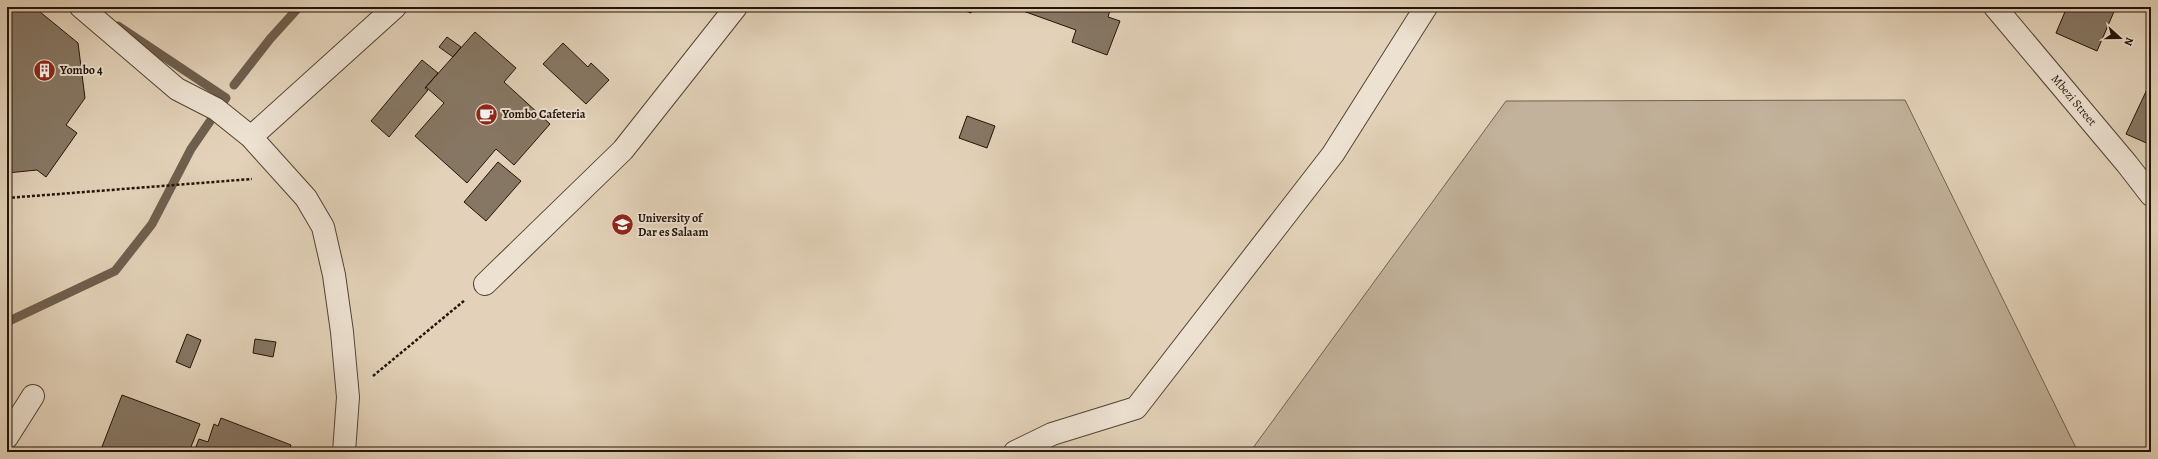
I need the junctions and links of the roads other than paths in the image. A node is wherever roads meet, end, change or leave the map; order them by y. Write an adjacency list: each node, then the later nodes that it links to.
1 (81, 7): 6 (street)
2 (395, 7): 6 (street)
3 (736, 7): 8 (street)
4 (1426, 7): 12 (street)
5 (1997, 8): 7 (street, Mbezi Street)
6 (251, 137): 11 (street)
7 (2151, 195)
8 (485, 284)
9 (33, 396): 10 (street)
10 (7, 437)
11 (344, 452)
12 (1016, 452)

